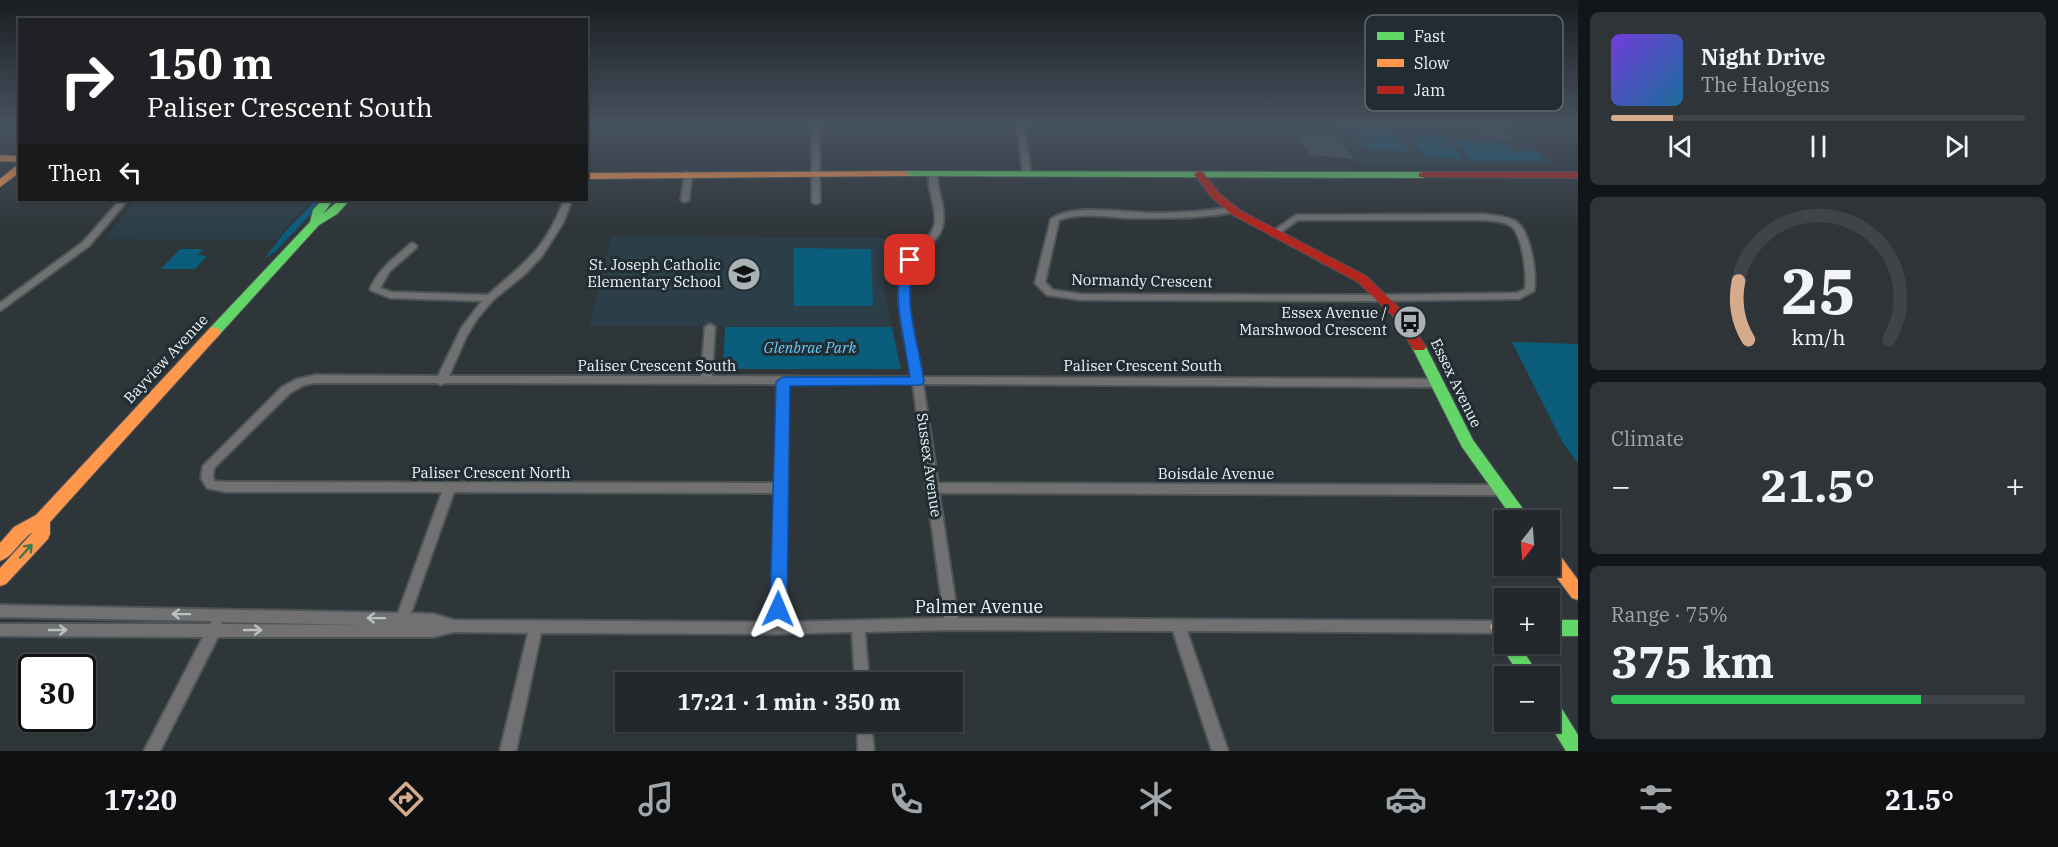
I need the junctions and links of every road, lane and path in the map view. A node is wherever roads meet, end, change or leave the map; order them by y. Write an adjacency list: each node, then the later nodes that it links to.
1 (815, 160): 5 (street)
2 (1025, 160): 7 (street)
3 (18, 168): 11 (street)
4 (688, 174): 5 (street); 10 (street); 12 (street)
5 (815, 174): 6 (street); 17 (street)
6 (933, 174): 7 (street); 28 (street, Sussex Avenue)
7 (1027, 174): 8 (street)
8 (1199, 174): 9 (street); 18 (street, Essex Avenue)
9 (1578, 175)
10 (588, 176)
11 (0, 184)
12 (685, 200)
13 (123, 201): 24 (street)
14 (327, 201): 19 (street, Bayview Avenue)
15 (344, 201): 19 (street, Bayview Avenue)
16 (568, 201): 23 (street)
17 (816, 202)
18 (1232, 210): 20 (street, Essex Avenue); 22 (street, Normandy Crescent)
19 (315, 224): 37 (street, Bayview Avenue)
20 (1274, 233): 22 (street, Essex Avenue); 22 (street)
21 (413, 246): 23 (street)
22 (1384, 297): 30 (street, Essex Avenue)
23 (490, 298): 26 (street)
24 (0, 308)
25 (710, 327): 27 (street)
26 (441, 381): 27 (street, Paliser Crescent South); 31 (street, Paliser Crescent South)
27 (706, 381): 29 (street, Paliser Crescent South)
28 (917, 381): 29 (street, Paliser Crescent South); 30 (street, Paliser Crescent South); 34 (street, Sussex Avenue)
29 (783, 382): 33 (street)
30 (1438, 383): 35 (street, Essex Avenue)
31 (206, 477): 32 (street, Paliser Crescent North)
32 (450, 487): 33 (street, Paliser Crescent North); 45 (street)
33 (780, 488): 49 (street)
34 (931, 488): 35 (street, Boisdale Avenue); 44 (street, Sussex Avenue)
35 (1501, 490): 36 (street, Essex Avenue)
36 (1516, 510)
37 (42, 520): 38 (street, Bayview Avenue); 40 (street, Bayview Avenue, one-way to 37)
38 (0, 554)
39 (1560, 569): 41 (street)
40 (0, 579)
41 (1578, 593)
42 (0, 611): 43 (street, Palmer Avenue, one-way to 42)
43 (222, 614): 45 (street, Palmer Avenue, one-way to 43); 53 (street)
44 (952, 624): 47 (street, Palmer Avenue); 48 (street, Palmer Avenue)
45 (400, 625): 46 (street, Palmer Avenue); 53 (street, Palmer Avenue, one-way to 45)
46 (536, 626): 49 (street, Palmer Avenue); 59 (street)
47 (1178, 626): 54 (street, Palmer Avenue); 61 (street)
48 (858, 627): 49 (street, Palmer Avenue); 55 (street)
49 (778, 628)
50 (1560, 628): 51 (street)
51 (1578, 628)
52 (0, 630): 53 (street, Palmer Avenue, one-way to 53)
53 (214, 630): 58 (street)
54 (1494, 630)
55 (861, 672)
56 (1560, 723): 62 (street)
57 (865, 732): 60 (street)
58 (152, 751)
59 (507, 751)
60 (866, 751)
61 (1220, 751)
62 (1577, 751)

